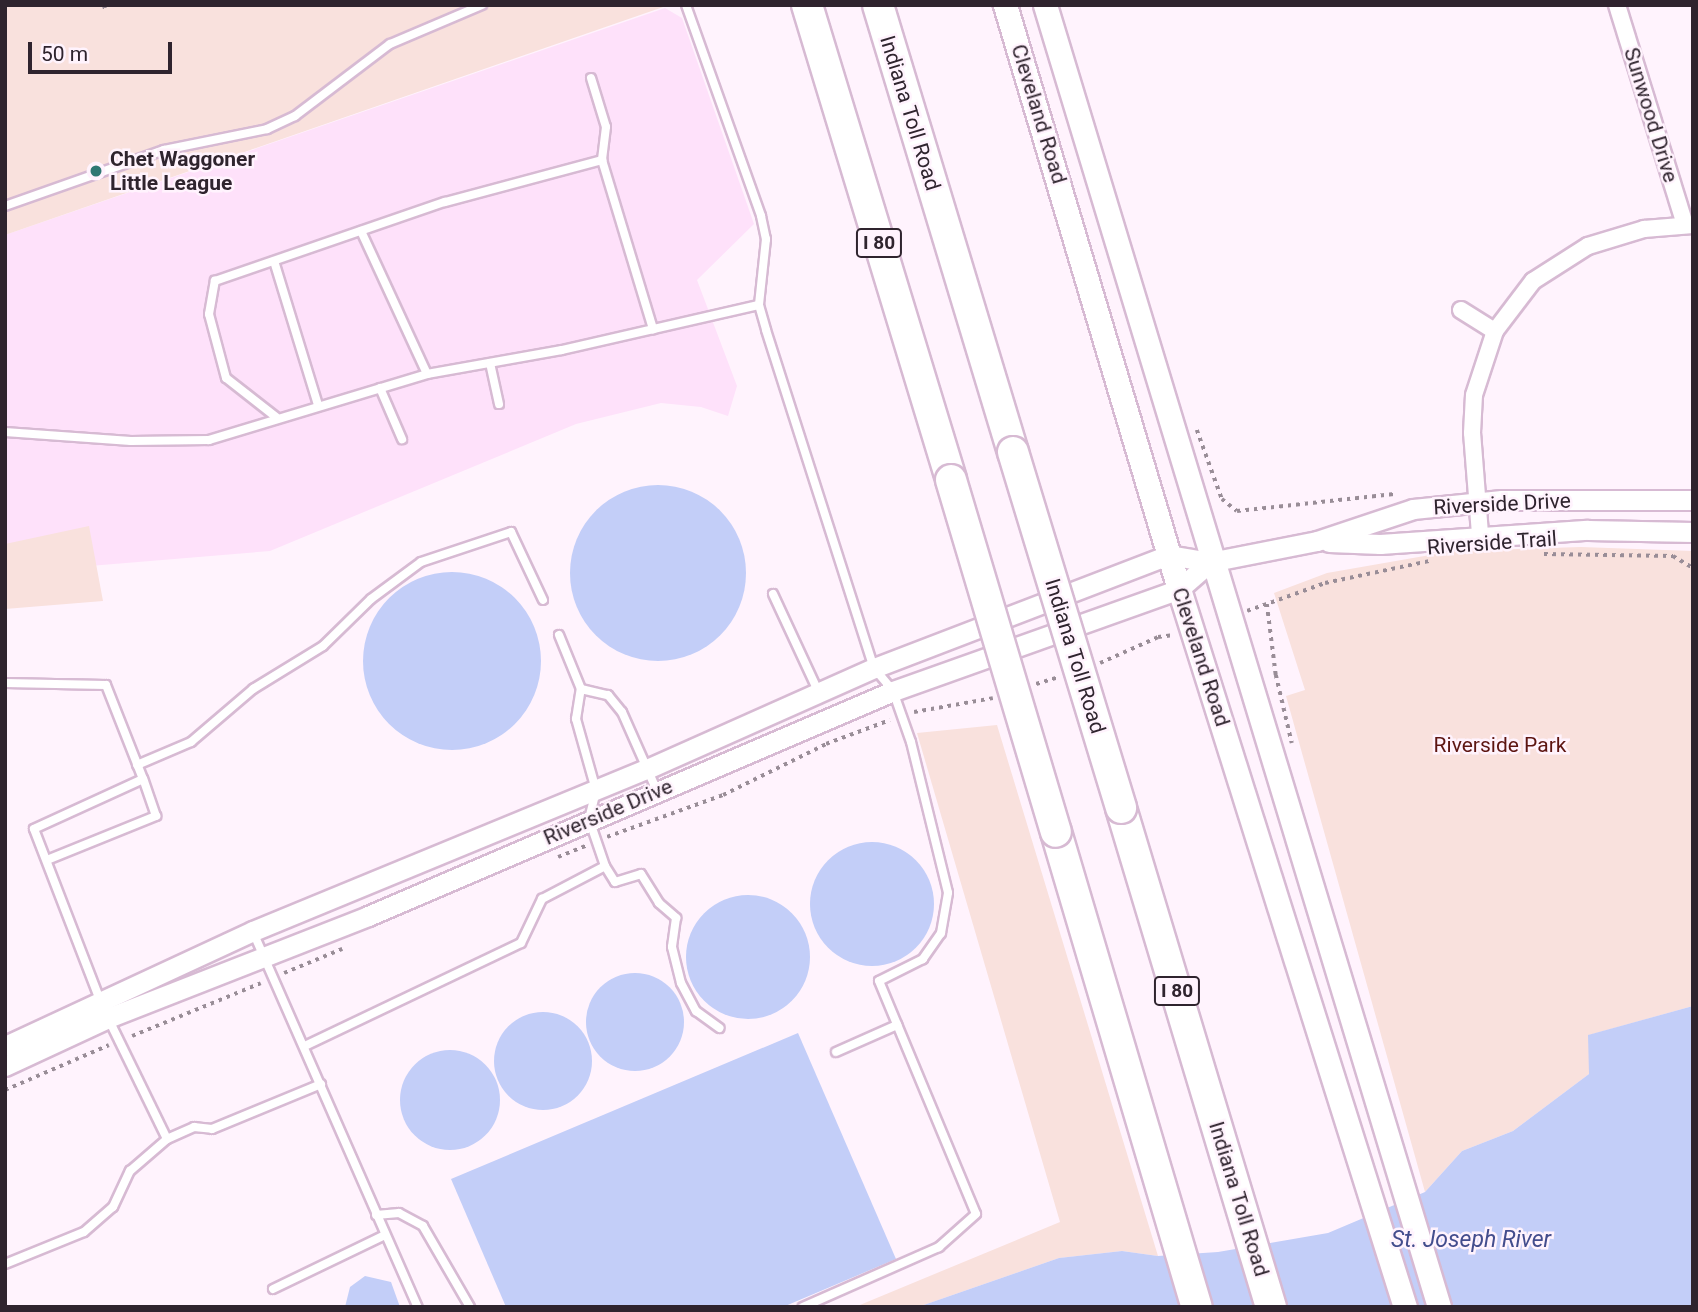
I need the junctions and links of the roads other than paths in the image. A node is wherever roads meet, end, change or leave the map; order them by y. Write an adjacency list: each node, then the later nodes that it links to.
1 (482, 5): 10 (lane)
2 (686, 5): 14 (lane)
3 (807, 5): 69 (highway, I 80, bridge)
4 (878, 5): 70 (highway, Indiana Toll Road / I 80, bridge)
5 (1005, 5): 31 (main road, Cleveland Road)
6 (1045, 5): 32 (main road, Cleveland Road)
7 (1617, 5): 11 (street, Sunwood Drive)
8 (591, 78): 9 (lane)
9 (602, 160): 12 (lane); 16 (lane)
10 (5, 206)
11 (1689, 225): 17 (street)
12 (361, 232): 13 (lane); 19 (lane)
13 (274, 261): 22 (lane); 23 (lane)
14 (759, 305): 16 (lane); 37 (lane)
15 (1461, 310): 17 (street)
16 (653, 329): 18 (lane)
17 (1495, 331): 27 (street)
18 (490, 363): 19 (lane); 21 (lane)
19 (427, 374): 20 (lane)
20 (380, 388): 22 (lane); 25 (lane)
21 (499, 404)
22 (318, 405): 23 (lane)
23 (276, 417): 24 (lane)
24 (5, 432)
25 (402, 439)
26 (1693, 500): 27 (street, Riverside Drive)
27 (1476, 503): 29 (street); 30 (street, Riverside Drive)
28 (1693, 533): 29 (street, Riverside Drive)
29 (1480, 534): 30 (street, Riverside Drive)
30 (1317, 541): 32 (street, Riverside Drive)
31 (1169, 555): 32 (street, Riverside Drive); 33 (main road, Cleveland Road); 37 (street, Riverside Drive)
32 (1210, 562): 33 (street, Riverside Drive); 72 (main road, Cleveland Road)
33 (1179, 589): 40 (street, Riverside Drive); 71 (main road, Cleveland Road)
34 (774, 594): 41 (lane)
35 (543, 600): 42 (lane)
36 (559, 635): 39 (lane)
37 (874, 668): 40 (lane); 41 (street, Riverside Drive)
38 (5, 683): 42 (lane)
39 (581, 689): 43 (lane); 45 (lane)
40 (893, 691): 46 (street, Riverside Drive); 54 (lane)
41 (819, 693): 43 (street, Riverside Drive)
42 (137, 765): 44 (lane)
43 (647, 769): 45 (street, Riverside Drive); 46 (lane)
44 (143, 779): 48 (lane); 48 (lane)
45 (597, 790): 47 (lane); 50 (street, Riverside Drive)
46 (657, 791): 47 (street, Riverside Drive)
47 (589, 819): 49 (lane); 51 (street, Riverside Drive)
48 (47, 860): 52 (lane)
49 (605, 866): 55 (lane); 57 (lane)
50 (253, 931): 51 (lane); 52 (street, Riverside Drive)
51 (265, 957): 53 (street, Riverside Drive); 57 (lane)
52 (100, 999): 53 (lane); 56 (street, Riverside Drive)
53 (108, 1018): 59 (street, Riverside Drive); 61 (lane)
54 (897, 1025): 58 (lane); 68 (lane)
55 (719, 1028)
56 (5, 1046)
57 (304, 1046): 60 (lane)
58 (836, 1052)
59 (5, 1066)
60 (321, 1084): 61 (lane); 62 (lane)
61 (167, 1139): 64 (lane)
62 (376, 1215): 63 (lane); 67 (lane)
63 (385, 1235): 65 (lane); 66 (lane)
64 (5, 1264)
65 (273, 1289)
66 (418, 1307)
67 (470, 1307)
68 (803, 1307)
69 (1197, 1307)
70 (1271, 1307)
71 (1405, 1307)
72 (1439, 1307)

